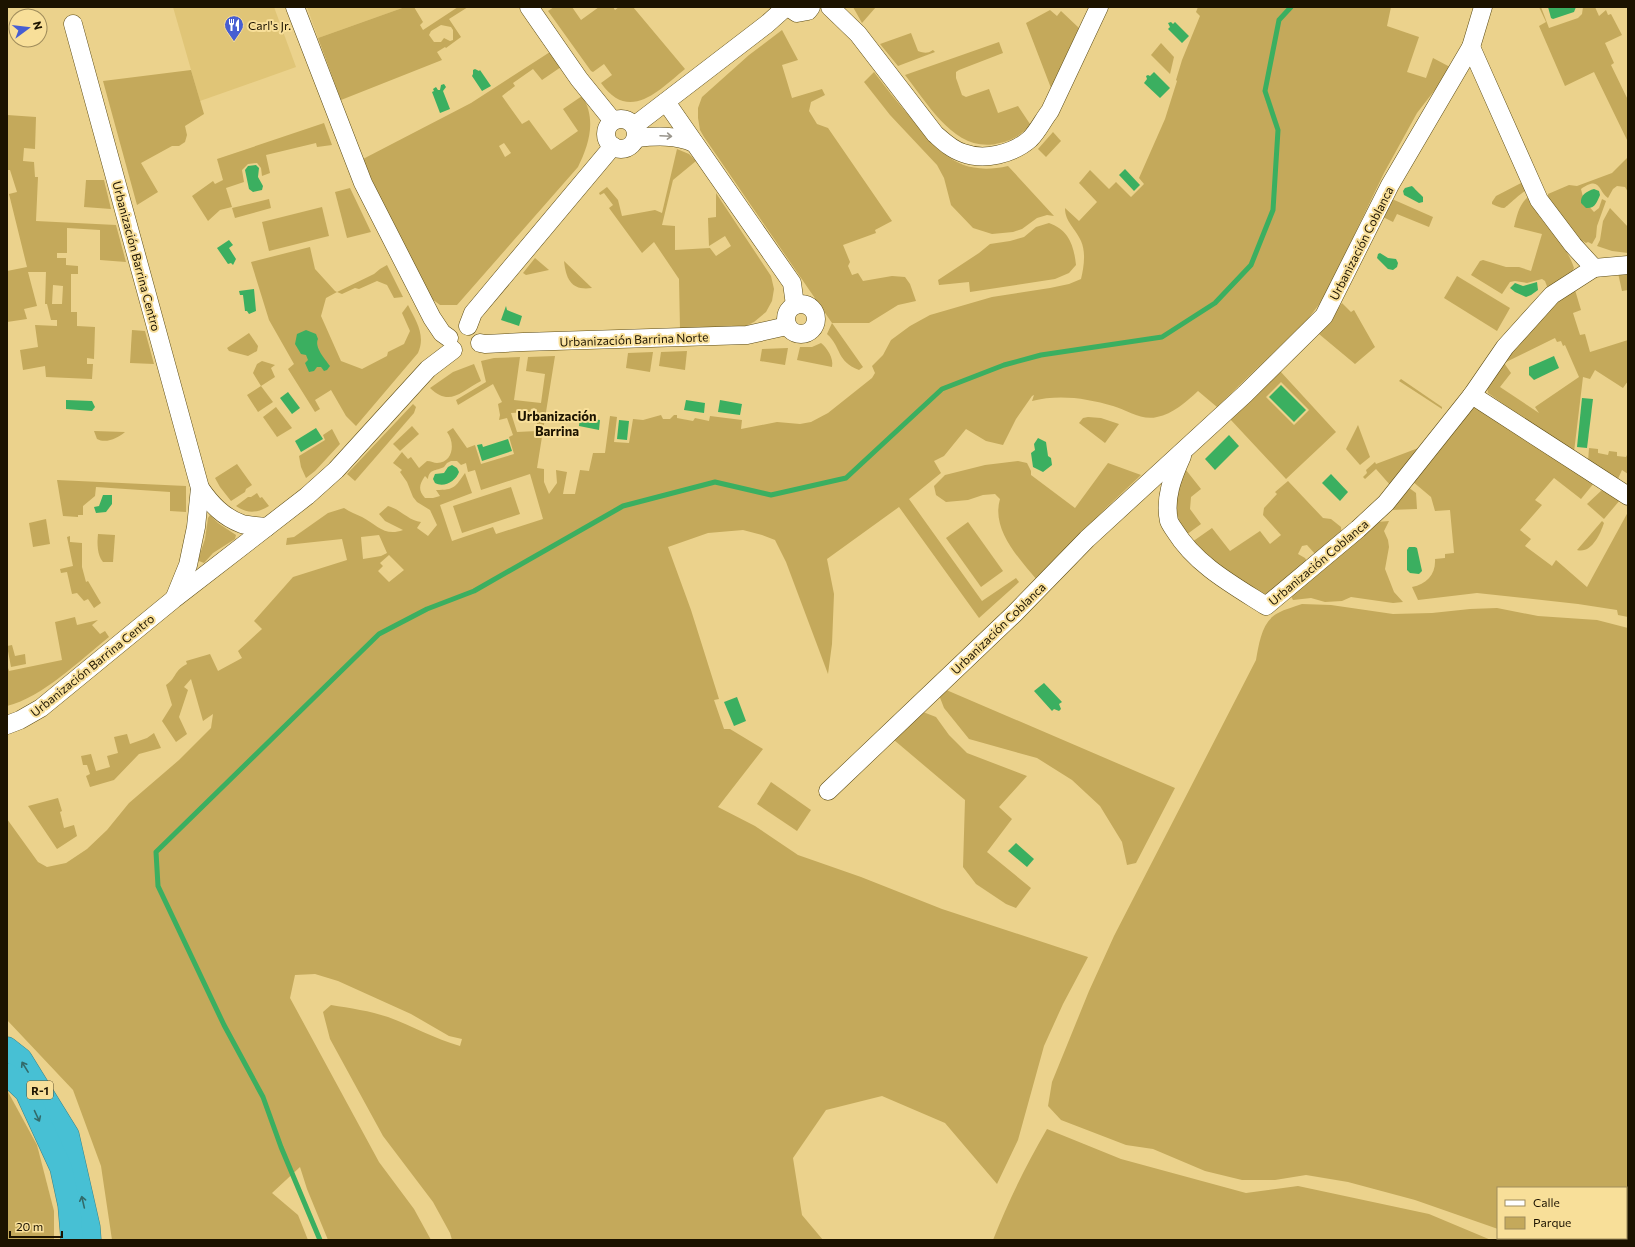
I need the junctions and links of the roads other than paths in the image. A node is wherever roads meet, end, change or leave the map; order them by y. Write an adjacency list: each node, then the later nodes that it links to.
1 (295, 7): 21 (street)
2 (529, 7): 11 (street)
3 (787, 7): 4 (street); 10 (street)
4 (811, 7)
5 (830, 7): 6 (street)
6 (1099, 7)
7 (1483, 7): 9 (street, Urbanización Coblanca)
8 (74, 24): 24 (street, Urbanización Barrina Centro)
9 (1472, 47): 16 (street); 23 (street, Urbanización Coblanca)
10 (666, 102): 12 (street); 13 (street)
11 (613, 121): 12 (street); 14 (street)
12 (636, 132): 13 (street, one-way to 13); 14 (street)
13 (694, 143): 17 (street)
14 (613, 146): 18 (street)
15 (1628, 265): 16 (street, Urbanización Coblanca)
16 (1594, 268): 22 (street, Urbanización Coblanca)
17 (795, 305): 19 (street); 19 (street)
18 (468, 326): 20 (street); 21 (street)
19 (787, 326): 20 (street, Urbanización Barrina Norte)
20 (480, 343): 21 (street)
21 (451, 344): 26 (street)
22 (1472, 395): 23 (street, Urbanización Coblanca); 25 (street)
23 (1186, 448): 29 (street, Urbanización Coblanca)
24 (200, 488): 26 (street, Urbanización Barrina Centro); 27 (street, Urbanización Barrina Centro)
25 (1628, 496)
26 (267, 527): 27 (street, Urbanización Barrina Centro)
27 (174, 599): 28 (street, Urbanización Barrina Centro)
28 (7, 724)
29 (828, 791)
30 (7, 1048): 33 (highway, R-1, one-way to 30)
31 (7, 1074): 32 (highway, one-way to 32)
32 (72, 1240)
33 (90, 1240)

